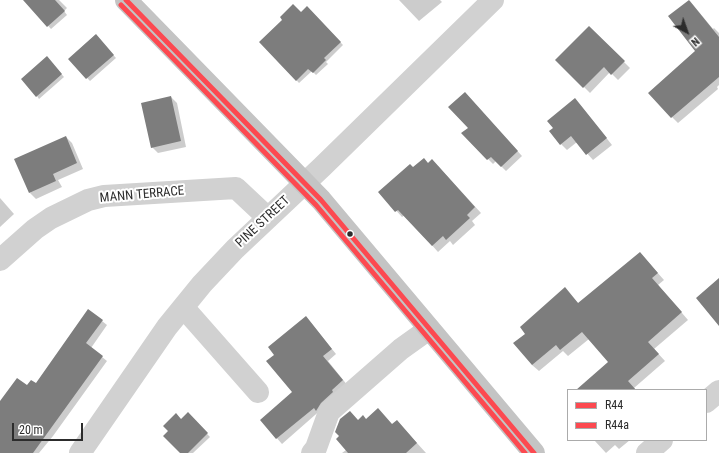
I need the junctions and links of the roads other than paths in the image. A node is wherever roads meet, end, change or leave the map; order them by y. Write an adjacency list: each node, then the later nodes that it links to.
1 (126, 0): 3 (main road)
2 (493, 0): 3 (street, PINE STREET)
3 (305, 183): 4 (street, PINE STREET); 7 (main road)
4 (268, 218): 5 (street, MANN TERRACE); 6 (street, PINE STREET)
5 (0, 260)
6 (184, 308): 9 (street); 12 (street, PINE STREET)
7 (429, 329): 13 (street); 14 (main road)
8 (719, 391): 10 (street)
9 (258, 392)
10 (707, 401)
11 (661, 441): 15 (street)
12 (80, 453)
13 (312, 453)
14 (534, 453)
15 (647, 453)

